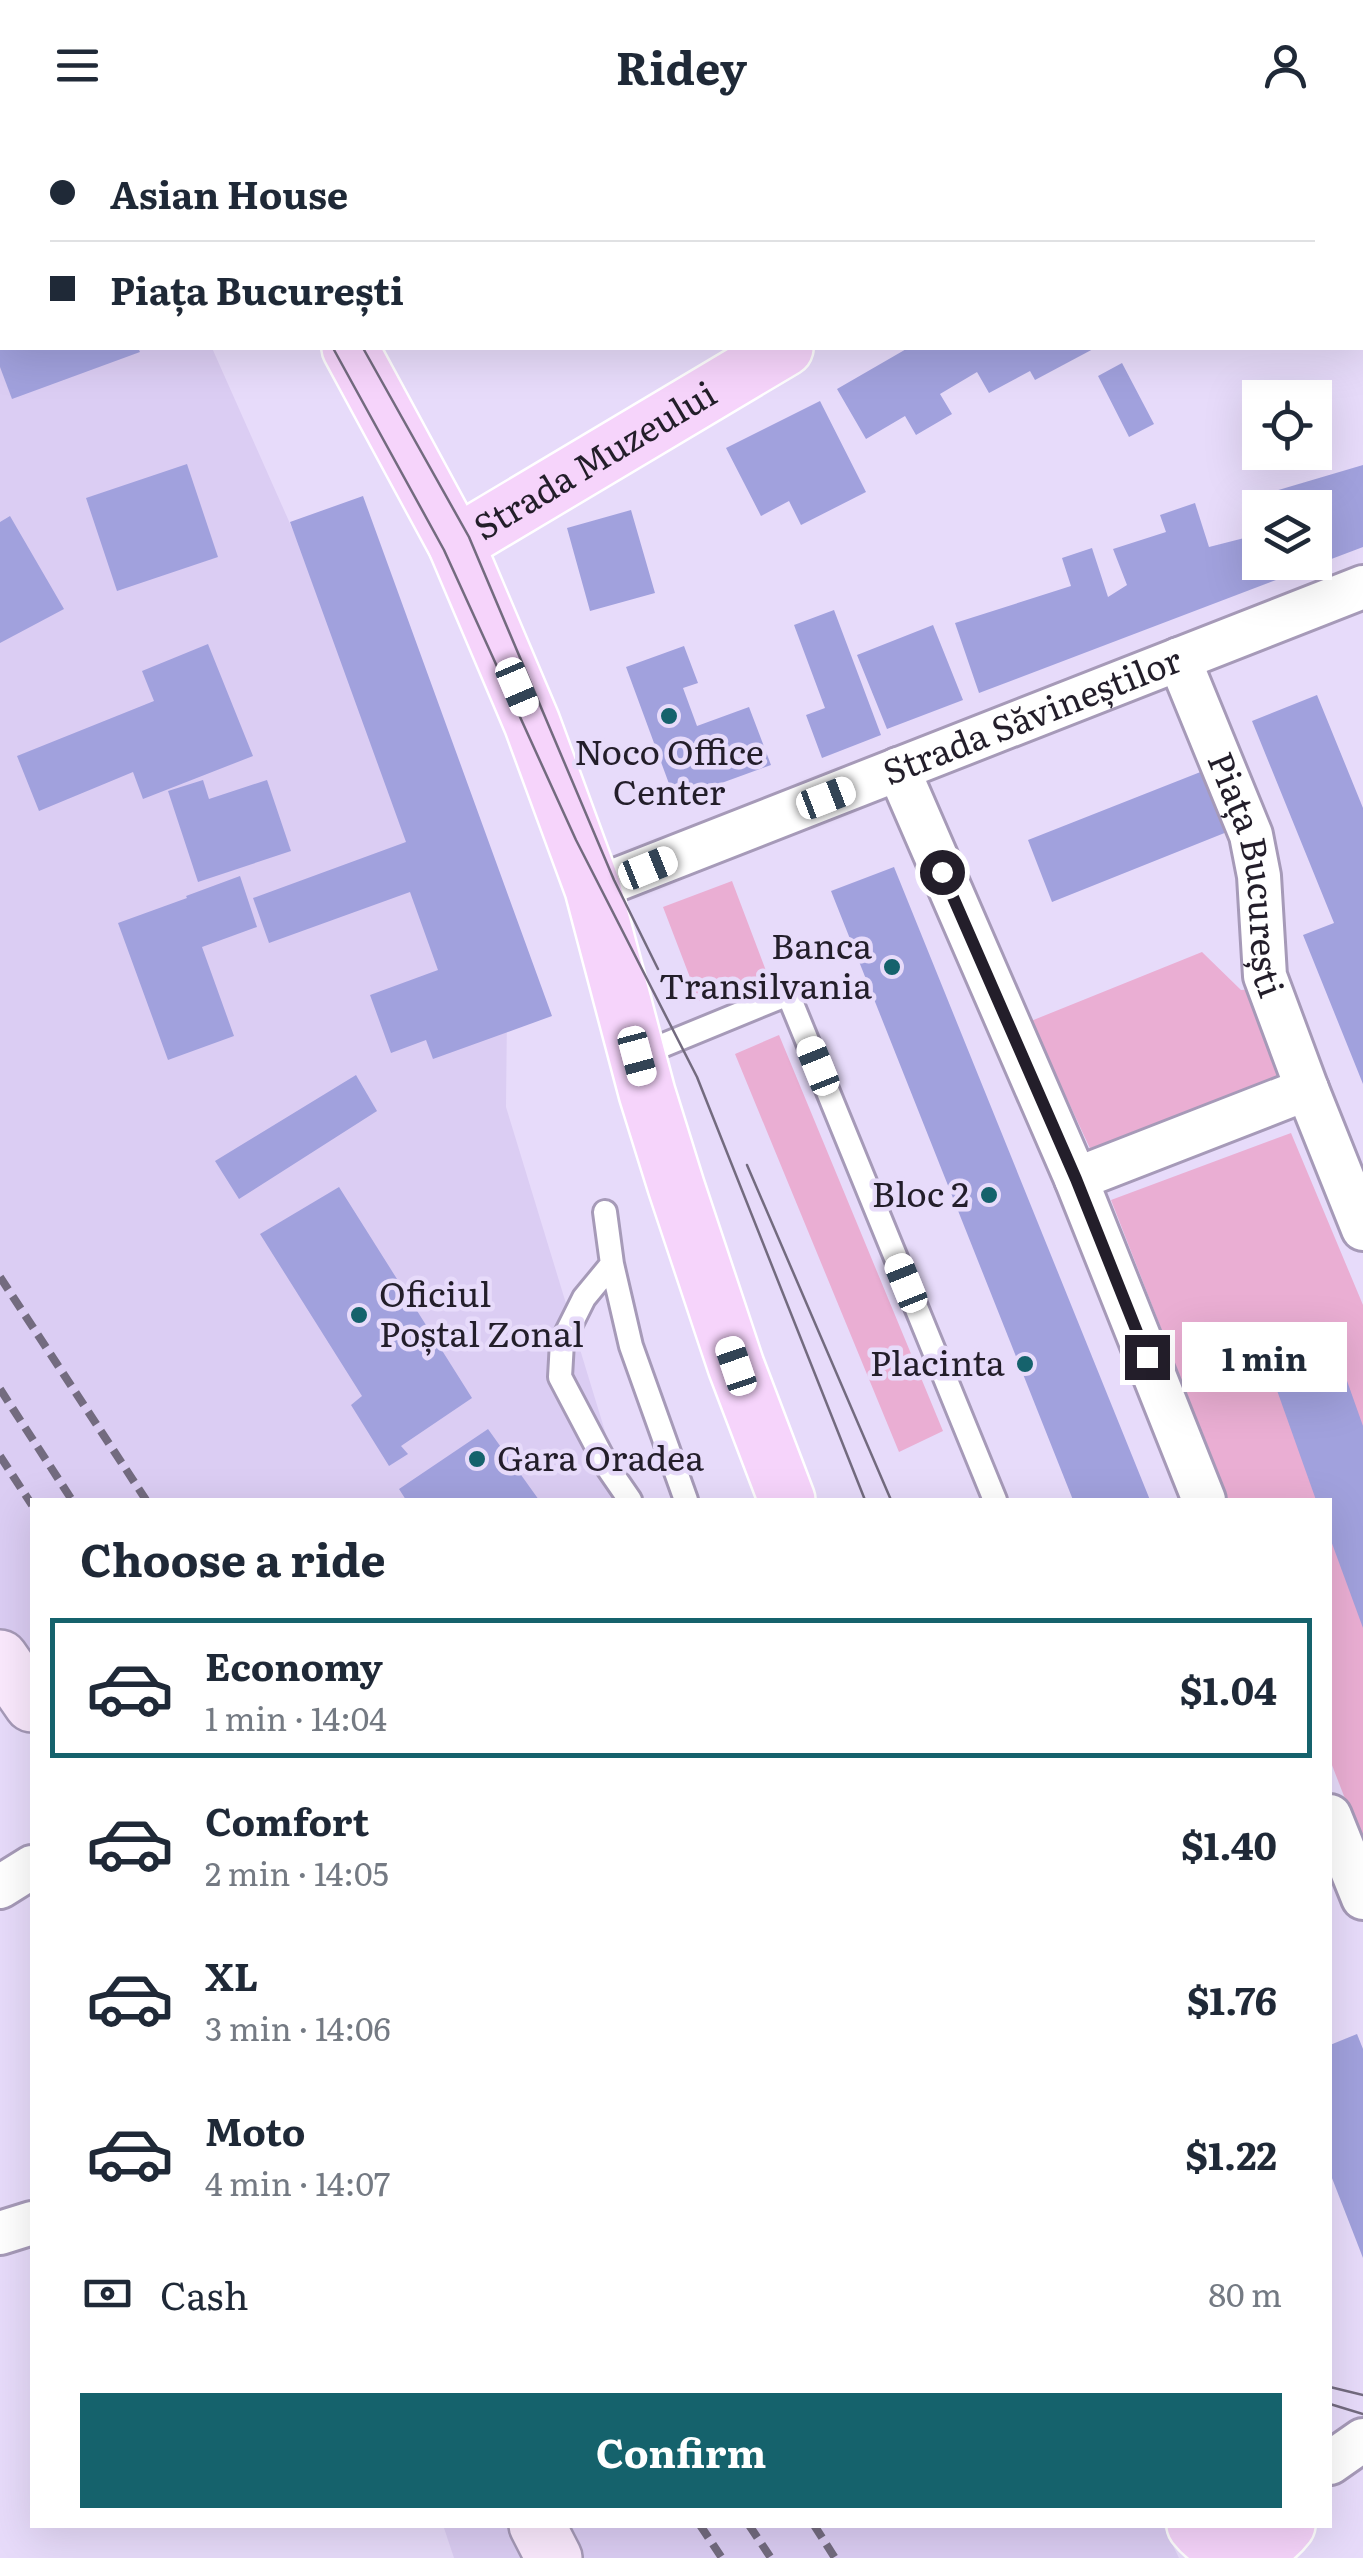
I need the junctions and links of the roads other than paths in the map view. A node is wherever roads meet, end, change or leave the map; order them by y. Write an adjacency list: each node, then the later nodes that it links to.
1 (351, 350): 3 (main road)
2 (783, 350): 3 (main road, Strada Muzeului)
3 (456, 544): 7 (main road)
4 (1363, 588): 5 (street, Strada Săvineștilor)
5 (1179, 660): 6 (street, Strada Săvineștilor); 9 (street, Piața București)
6 (898, 769): 7 (street, Strada Săvineștilor); 10 (street)
7 (593, 889): 8 (main road)
8 (642, 1074): 16 (main road); 17 (lane)
9 (1306, 1089): 10 (street); 12 (street, Piața București)
10 (1076, 1179): 18 (street)
11 (604, 1212): 13 (lane)
12 (1363, 1229)
13 (612, 1264): 14 (lane); 15 (lane)
14 (629, 1498)
15 (685, 1498)
16 (786, 1498)
17 (994, 1498)
18 (1203, 1498)
19 (0, 1658): 20 (main road)
20 (30, 1701)
21 (1332, 1821): 24 (street)
22 (30, 1868): 23 (street)
23 (0, 1887)
24 (1363, 1898)
25 (30, 2224): 26 (street)
26 (0, 2233)
27 (1363, 2416): 28 (street)
28 (1332, 2424)
29 (1363, 2440): 30 (street)
30 (1332, 2463)
31 (539, 2528): 35 (main road)
32 (1285, 2528): 34 (main road)
33 (1302, 2528): 36 (main road)
34 (1212, 2542)
35 (554, 2558)
36 (1313, 2558)

